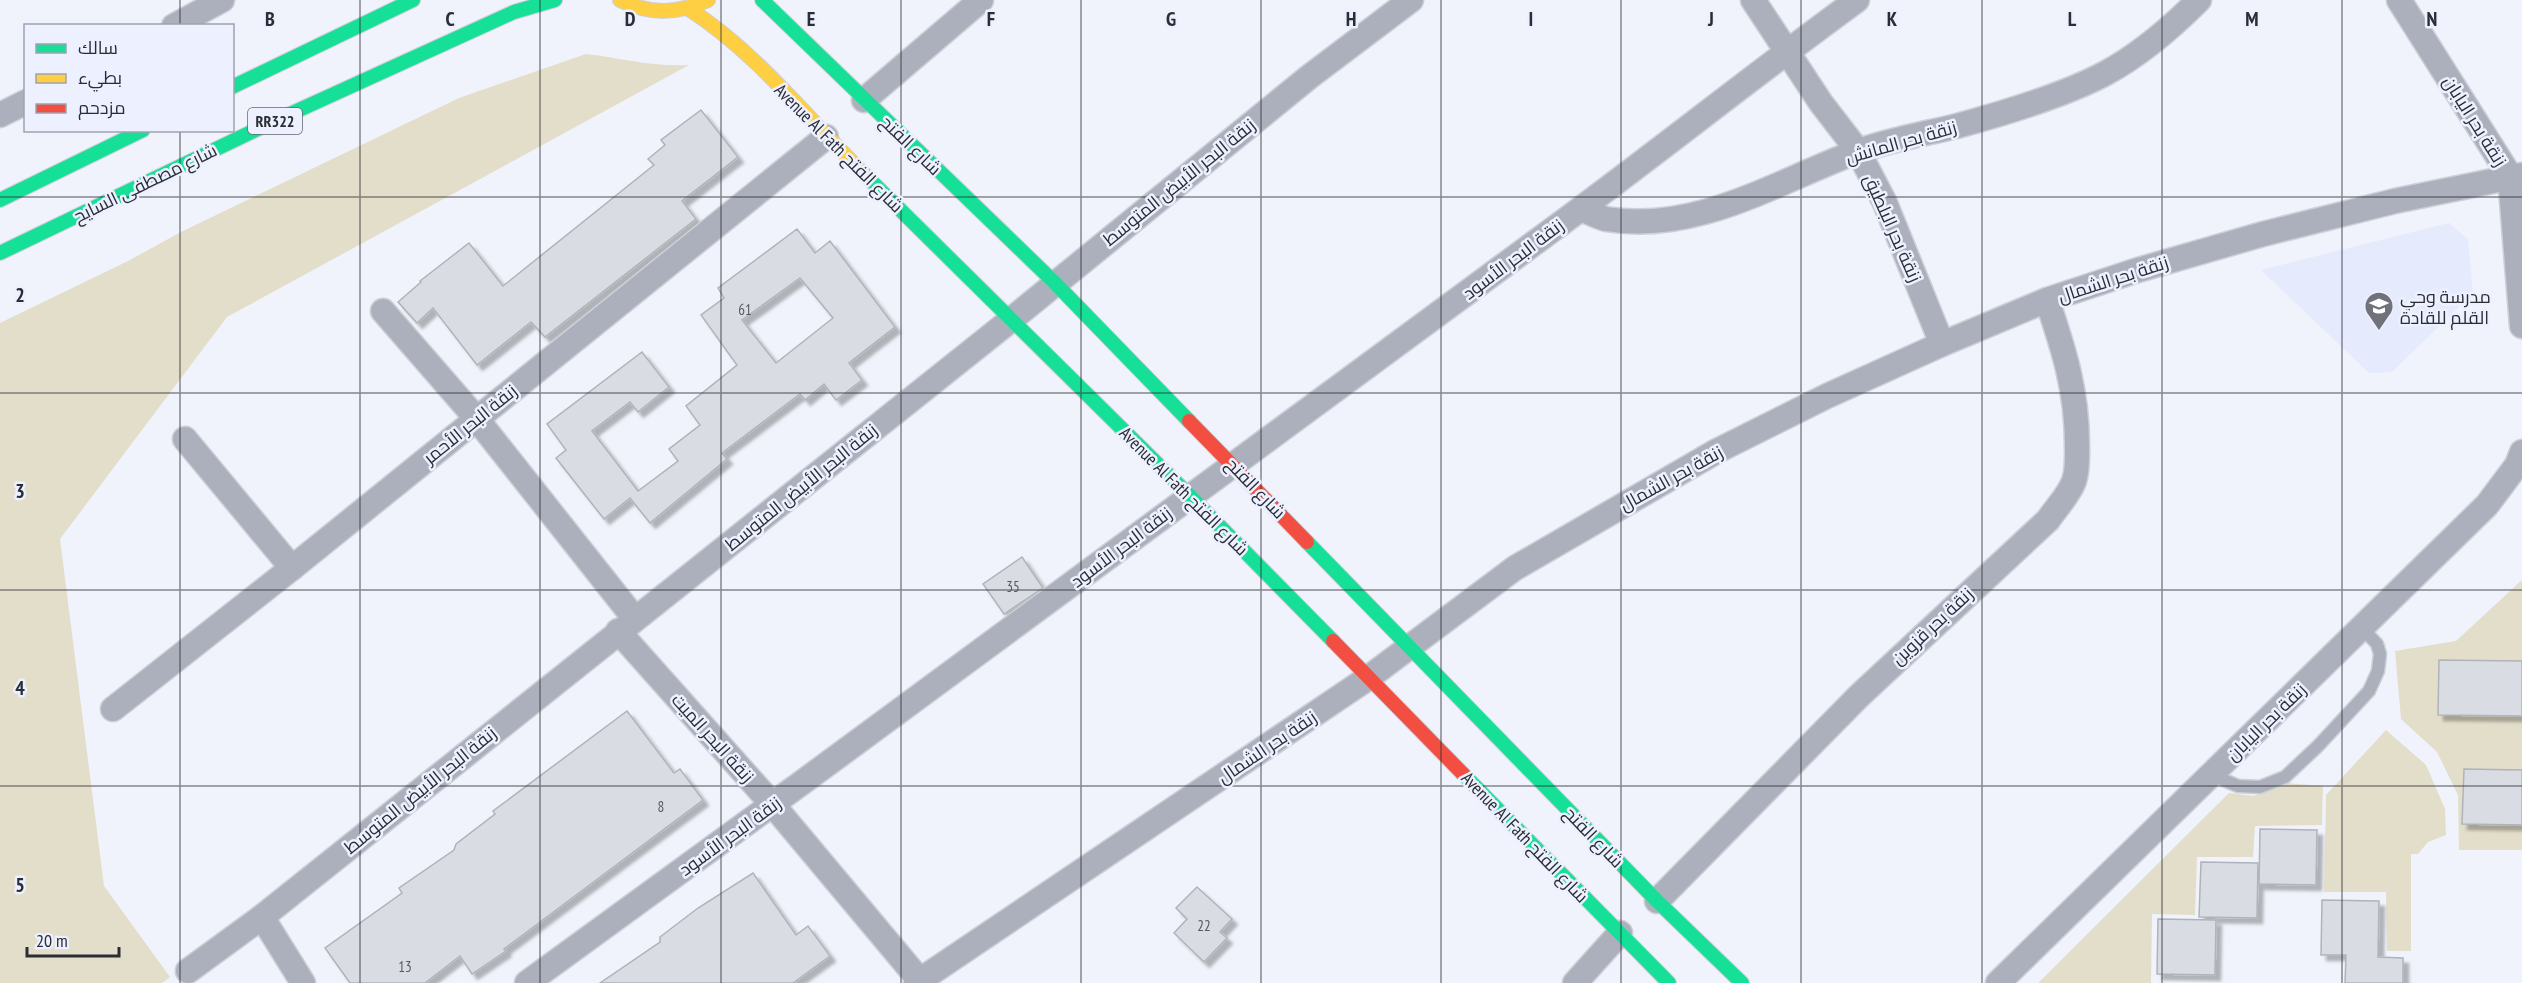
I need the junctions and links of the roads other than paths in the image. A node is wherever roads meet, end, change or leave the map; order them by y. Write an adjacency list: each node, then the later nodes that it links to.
1 (222, 0): 14 (street)
2 (413, 0): 16 (street, RR322)
3 (555, 0): 24 (street, شارع مصطفى السايح / RR322)
4 (620, 0): 13 (street)
5 (708, 0): 13 (street)
6 (762, 0): 17 (street, شارع الفتح)
7 (981, 0): 17 (street)
8 (1411, 0): 25 (street, زنقة البحر الأبيض المتوسط)
9 (1753, 0): 15 (street, زنقة بحر البلطيق)
10 (1857, 0): 15 (street, زنقة البحر الأسود)
11 (2199, 0): 20 (street, زنقة بحر المانش)
12 (2399, 0): 21 (street, زنقة بحر اليابان)
13 (689, 9): 19 (street, Avenue Al Fath شارع الفتح)
14 (178, 24)
15 (1787, 51): 20 (street, زنقة بحر البلطيق); 23 (street, زنقة البحر الأسود)
16 (234, 86)
17 (864, 100): 25 (street, شارع الفتح)
18 (139, 132): 22 (street)
19 (826, 137): 28 (street, Avenue Al Fath شارع الفتح); 31 (street, زنقة البحر الأحمر)
20 (1858, 151): 23 (street, زنقة بحر المانش); 30 (street, زنقة بحر البلطيق)
21 (2516, 176): 26 (street, زنقة بحر الشمال); 29 (street, زنقة بحر اليابان)
22 (0, 200)
23 (1581, 209): 34 (street, زنقة البحر الأسود)
24 (0, 253)
25 (1054, 282): 28 (street, زنقة البحر الأبيض المتوسط); 34 (street, شارع الفتح)
26 (2047, 300): 30 (street, زنقة بحر الشمال); 44 (street, زنقة بحر قزوين)
27 (383, 311): 31 (street, زنقة البحر الميت)
28 (1012, 319): 35 (street, Avenue Al Fath شارع الفتح); 37 (street, زنقة البحر الأبيض المتوسط)
29 (2522, 326)
30 (1942, 344): 39 (street, زنقة بحر الشمال)
31 (476, 418): 36 (street, زنقة البحر الأحمر); 37 (street, زنقة البحر الميت)
32 (185, 439): 36 (street)
33 (2522, 452): 38 (street, زنقة بحر اليابان)
34 (1235, 465): 35 (street, زنقة البحر الأسود); 39 (street, شارع الفتح)
35 (1190, 496): 40 (street, Avenue Al Fath شارع الفتح); 43 (street, زنقة البحر الأسود)
36 (292, 568): 41 (street, زنقة البحر الأحمر)
37 (626, 625): 43 (street, زنقة البحر الميت); 45 (street, زنقة البحر الأبيض المتوسط)
38 (2363, 629): 42 (street, زنقة بحر اليابان); 42 (lane)
39 (1409, 649): 40 (street, زنقة بحر الشمال); 44 (street, شارع الفتح)
40 (1368, 678): 46 (street, Avenue Al Fath شارع الفتح); 48 (street, زنقة بحر الشمال)
41 (113, 709)
42 (2212, 775): 54 (street, زنقة بحر اليابان)
43 (773, 805): 48 (street, زنقة البحر الميت); 50 (street, زنقة البحر الأسود)
44 (1657, 901): 53 (street, شارع الفتح)
45 (262, 917): 47 (street, زنقة البحر الأبيض المتوسط); 49 (street)
46 (1620, 933): 51 (street); 52 (street, Avenue Al Fath شارع الفتح)
47 (188, 972)
48 (919, 982)
49 (303, 983)
50 (527, 983)
51 (1575, 983)
52 (1669, 983)
53 (1742, 983)
54 (1998, 983)

